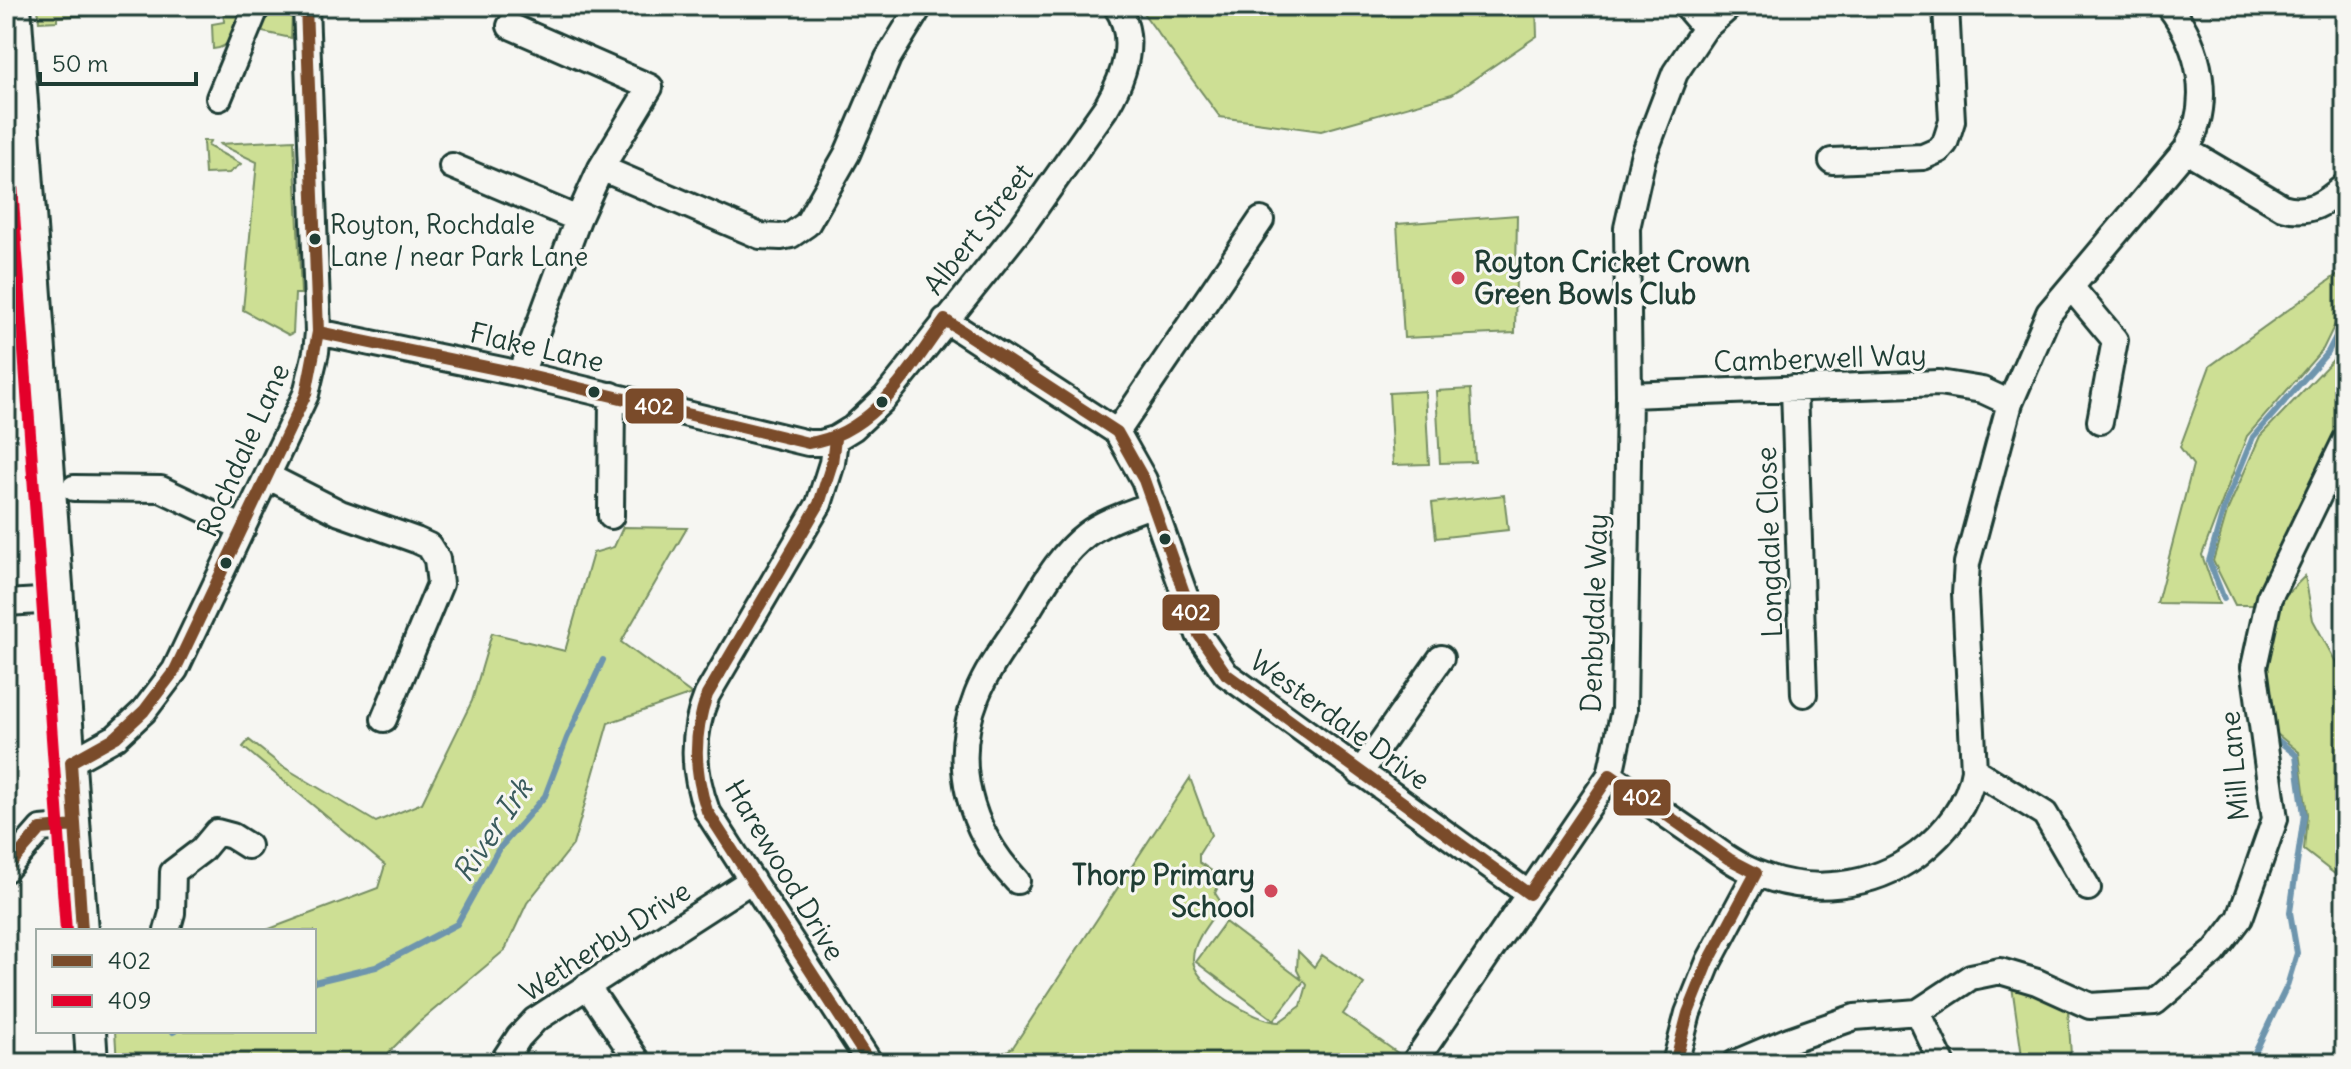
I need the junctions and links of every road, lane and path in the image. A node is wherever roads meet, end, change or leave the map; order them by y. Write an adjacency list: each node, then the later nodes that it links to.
1 (257, 6): 12 (street)
2 (306, 6): 23 (street, Rochdale Lane)
3 (920, 6): 16 (street)
4 (1116, 6): 22 (street, Albert Street)
5 (1686, 6): 11 (street)
6 (1730, 6): 11 (street, Denbydale Way)
7 (1946, 6): 14 (street)
8 (2182, 10): 13 (street)
9 (12, 14): 20 (main road)
10 (510, 26): 16 (street)
11 (1705, 28): 29 (street, Denbydale Way)
12 (219, 98)
13 (2186, 150): 17 (street); 21 (street)
14 (1832, 161)
15 (452, 166): 18 (street)
16 (601, 168): 18 (street)
17 (2345, 186)
18 (578, 219): 26 (street)
19 (1261, 220): 32 (street)
20 (18, 228): 24 (main road)
21 (2071, 287): 30 (street); 31 (street)
22 (945, 320): 32 (street, Westerdale Drive); 33 (street, Albert Street)
23 (318, 332): 26 (street, Flake Lane); 35 (street, Rochdale Lane)
24 (40, 347): 25 (street); 40 (main road)
25 (6, 357)
26 (521, 374): 28 (street, Flake Lane)
27 (1794, 388): 29 (street, Camberwell Way); 30 (street, Camberwell Way); 43 (street, Longdale Close)
28 (612, 395): 33 (street, Flake Lane); 38 (street)
29 (1629, 395): 48 (street, Denbydale Way)
30 (2010, 403): 46 (street)
31 (2100, 421)
32 (1117, 432): 37 (street, Westerdale Drive)
33 (835, 439): 53 (street, Harewood Drive)
34 (2345, 441): 60 (street, Mill Lane)
35 (267, 476): 39 (street, Rochdale Lane); 44 (street)
36 (74, 488): 39 (street)
37 (1153, 504): 47 (street, Westerdale Drive); 54 (street)
38 (611, 516)
39 (243, 528): 45 (street, Rochdale Lane)
40 (57, 600): 41 (street); 45 (main road)
41 (6, 603)
42 (1441, 658): 47 (street)
43 (1804, 694)
44 (384, 719)
45 (71, 762): 49 (main road)
46 (1974, 770): 52 (street); 55 (street)
47 (1360, 773): 56 (street, Westerdale Drive)
48 (1610, 775): 52 (street); 56 (street)
49 (75, 826): 51 (street); 57 (main road)
50 (248, 846): 58 (street)
51 (6, 869)
52 (1756, 873): 67 (street)
53 (752, 880): 59 (street, Wetherby Drive); 65 (street, Harewood Drive)
54 (1017, 881)
55 (2088, 888)
56 (1529, 894): 66 (street)
57 (82, 929)
58 (168, 929)
59 (587, 986): 63 (street, Wetherby Drive); 64 (street)
60 (1918, 1012): 68 (street, Mill Lane); 69 (street)
61 (90, 1033): 62 (main road)
62 (92, 1063)
63 (502, 1063)
64 (639, 1063)
65 (870, 1063)
66 (1414, 1063)
67 (1675, 1063)
68 (1735, 1063)
69 (1942, 1063)

